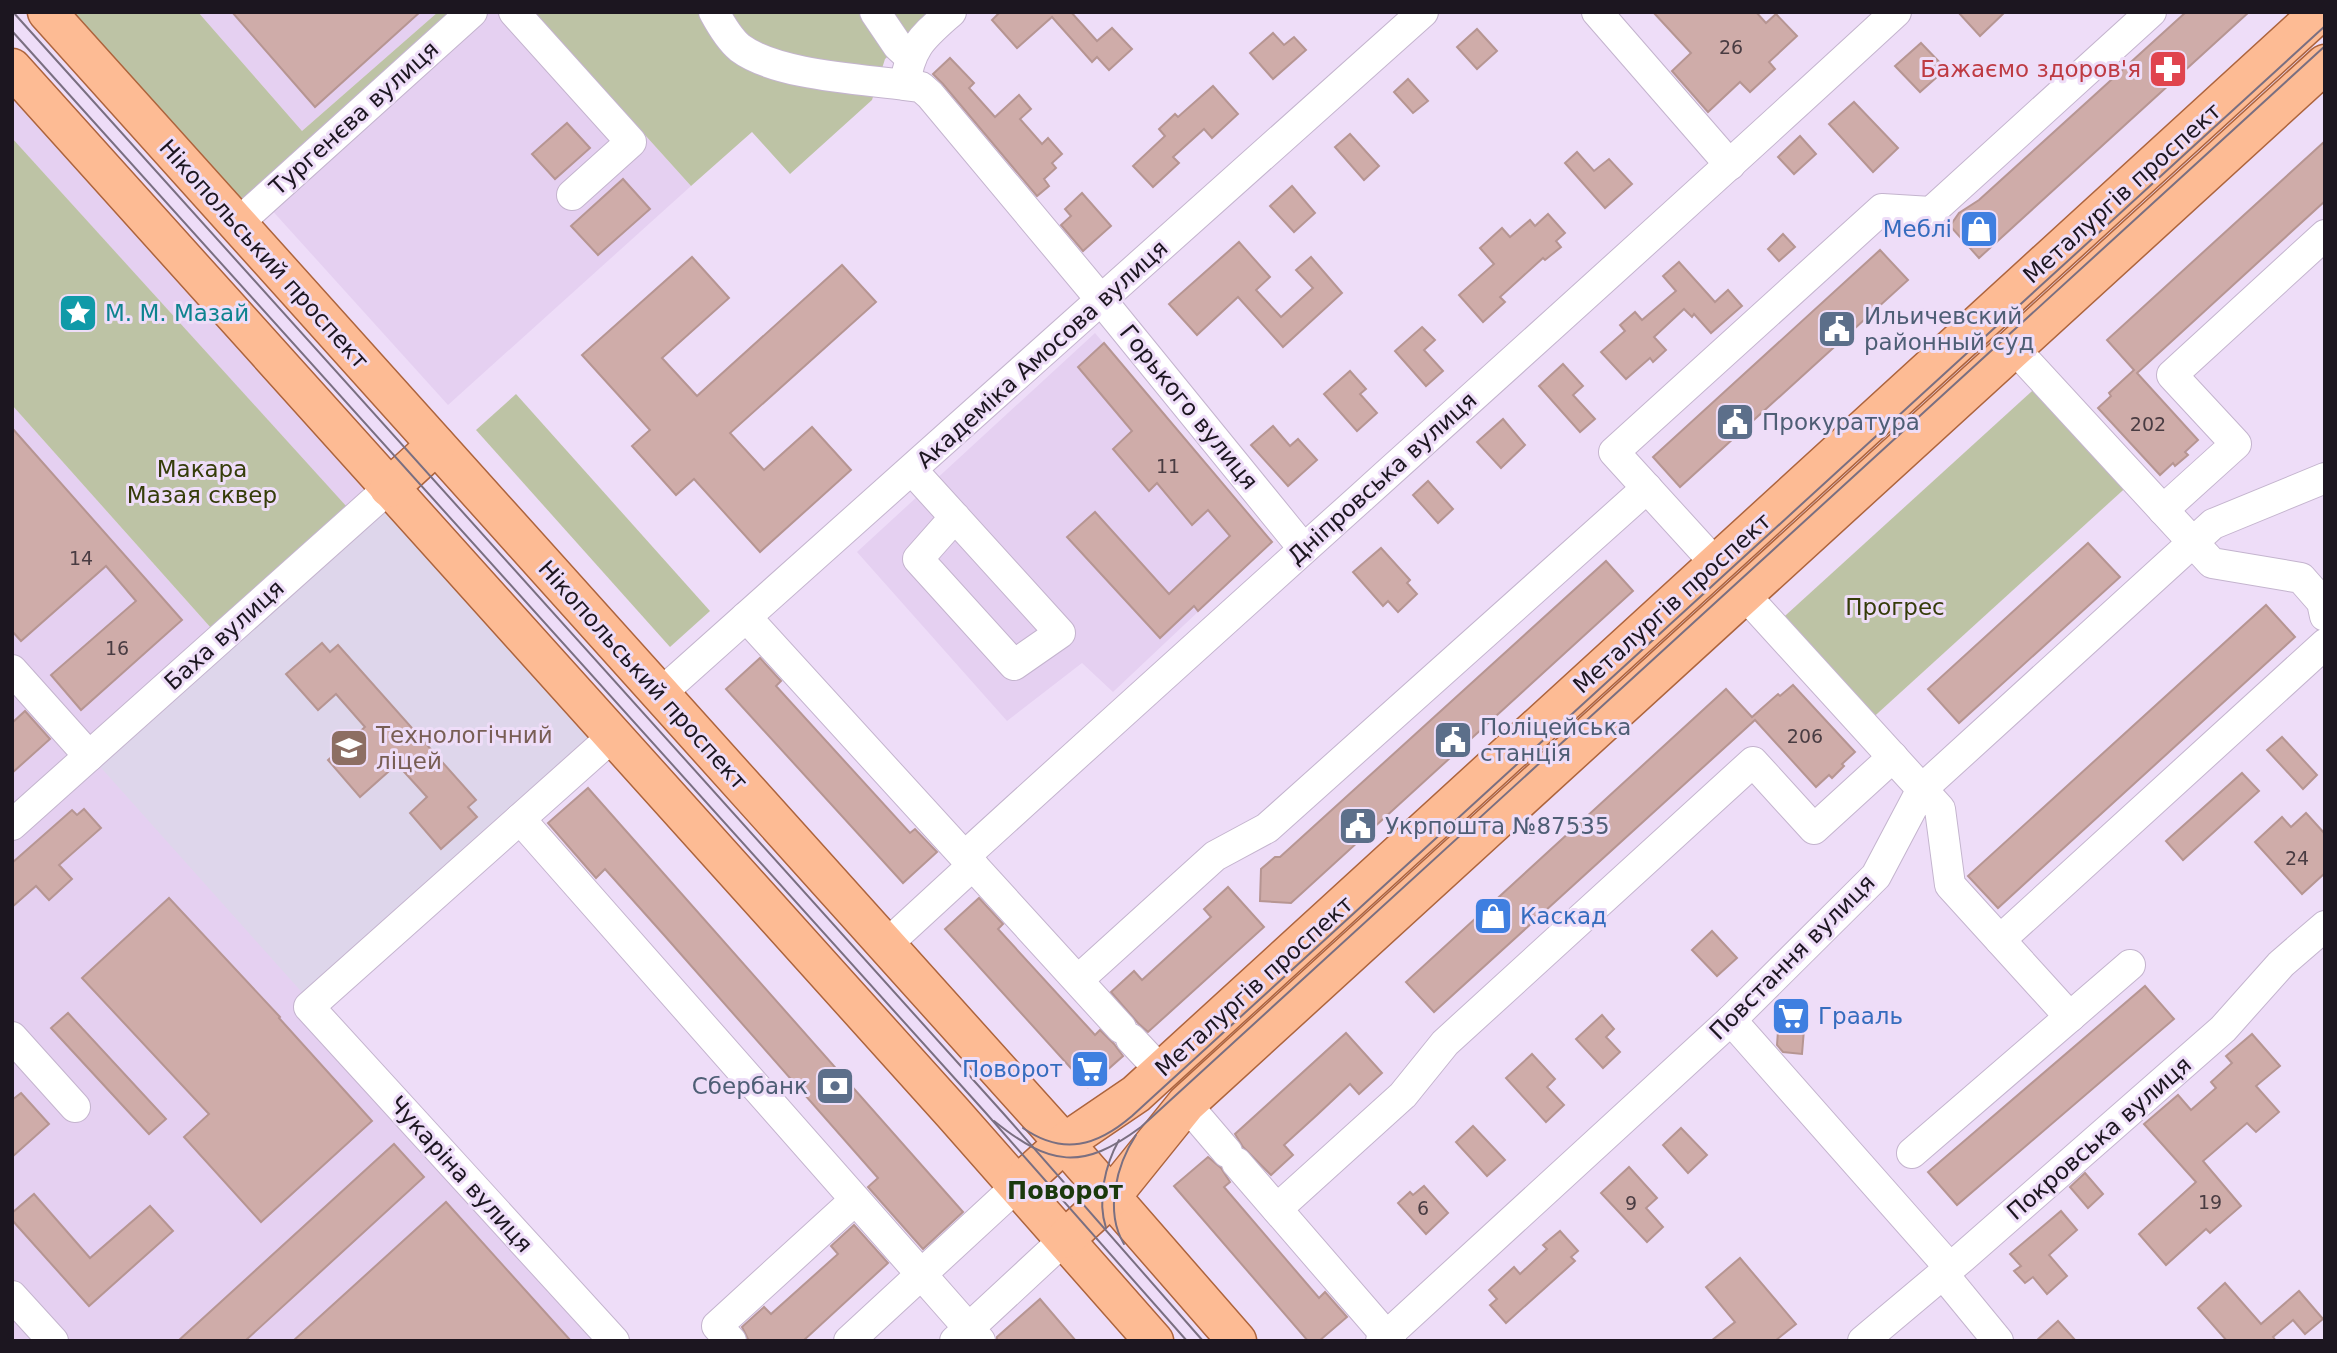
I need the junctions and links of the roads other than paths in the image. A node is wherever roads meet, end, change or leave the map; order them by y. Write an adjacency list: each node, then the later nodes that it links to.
1 (47, 12): 17 (main road, Нікопольський проспект)
2 (472, 12): 17 (street, Тургенєва вулиця)
3 (514, 12): 16 (street)
4 (714, 12): 14 (street)
5 (875, 12): 14 (street)
6 (951, 12): 14 (street)
7 (1423, 12): 19 (street, Академіка Амосова вулиця)
8 (1597, 12): 15 (street)
9 (1896, 12): 15 (street, Дніпровська вулиця)
10 (2151, 12): 26 (street)
11 (2320, 12): 20 (main road, Металургів проспект)
12 (2325, 64): 21 (main road, Металургів проспект)
13 (12, 68): 25 (main road)
14 (908, 71): 19 (street, Горького вулиця)
15 (1730, 166): 30 (street, Дніпровська вулиця)
16 (572, 195)
17 (237, 224): 22 (main road, Нікопольський проспект)
18 (2325, 235): 27 (street)
19 (1102, 301): 23 (street, Академіка Амосова вулиця); 30 (street, Горького вулиця)
20 (1986, 318): 21 (main road); 31 (main road, Металургів проспект)
21 (2014, 348): 27 (street); 32 (main road, Металургів проспект)
22 (436, 445): 25 (main road, Баха вулиця); 37 (main road, Нікопольський проспект)
23 (912, 470): 28 (street); 34 (street, Академіка Амосова вулиця)
24 (2325, 478): 29 (street, Повстання вулиця)
25 (389, 488): 38 (main road); 39 (street, Баха вулиця)
26 (1647, 488): 31 (street); 49 (street)
27 (2163, 510): 29 (street)
28 (955, 517): 28 (street)
29 (2193, 542): 33 (street); 41 (street, Повстання вулиця)
30 (1303, 548): 44 (street, Дніпровська вулиця)
31 (1716, 564): 32 (main road); 53 (main road, Металургів проспект)
32 (1744, 594): 40 (street); 54 (main road, Металургів проспект)
33 (2325, 616)
34 (747, 617): 37 (street, Академіка Амосова вулиця); 44 (street)
35 (2325, 644): 46 (street)
36 (12, 670): 39 (street)
37 (660, 694): 47 (main road, Нікопольський проспект)
38 (613, 736): 42 (street); 58 (main road)
39 (89, 756): 43 (street, Баха вулиця)
40 (1893, 757): 41 (street); 61 (street)
41 (1922, 789): 46 (street); 51 (street, Повстання вулиця)
42 (520, 819): 60 (street); 69 (street, Чукаріна вулиця)
43 (12, 825)
44 (969, 861): 47 (street, Дніпровська вулиця); 49 (street)
45 (2325, 926): 63 (street, Покровська вулиця)
46 (2000, 940): 50 (street)
47 (886, 945): 56 (main road, Нікопольський проспект)
48 (2130, 965): 50 (street)
49 (1078, 980): 53 (street)
50 (2070, 1017): 57 (street)
51 (1731, 1020): 63 (street); 67 (street, Повстання вулиця)
52 (12, 1037): 55 (street)
53 (1161, 1071): 56 (main road, Металургів проспект)
54 (1186, 1104): 59 (main road, Металургів проспект); 61 (street)
55 (75, 1107)
56 (1064, 1143): 58 (main road, Металургів проспект); 59 (main road, Нікопольський проспект)
57 (1912, 1153)
58 (1018, 1185): 62 (main road); 64 (street)
59 (1111, 1197): 62 (main road, Металургів проспект); 73 (main road, Нікопольський проспект)
60 (855, 1200): 64 (street); 70 (street)
61 (1277, 1209): 67 (street)
62 (1065, 1239): 66 (street); 72 (main road)
63 (1947, 1271): 74 (street, Покровська вулиця); 75 (street)
64 (921, 1274): 66 (street); 71 (street)
65 (12, 1296): 68 (street)
66 (968, 1336)
67 (1386, 1339)
68 (52, 1341)
69 (614, 1341)
70 (732, 1341)
71 (849, 1341)
72 (1154, 1341)
73 (1237, 1341)
74 (1863, 1341)
75 (1998, 1341)

